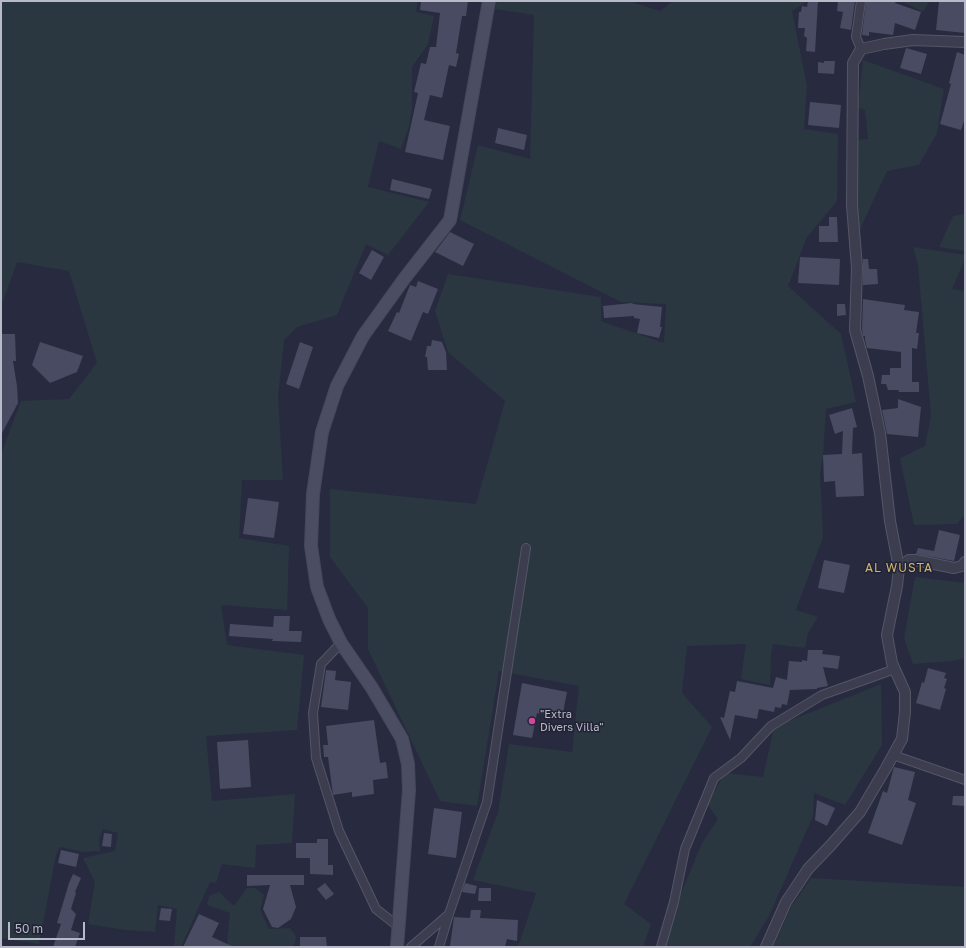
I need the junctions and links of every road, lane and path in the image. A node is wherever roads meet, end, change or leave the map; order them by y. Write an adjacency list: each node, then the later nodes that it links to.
1 (489, 1): 8 (main road)
2 (861, 1): 4 (street)
3 (965, 42): 4 (street)
4 (861, 49): 7 (street)
5 (526, 548): 12 (street)
6 (965, 562): 7 (street)
7 (899, 568): 9 (street)
8 (341, 643): 13 (main road); 13 (street)
9 (895, 669): 10 (street); 17 (street)
10 (893, 755): 11 (street); 18 (street)
11 (965, 780)
12 (449, 914): 15 (street); 16 (street)
13 (398, 927): 14 (main road)
14 (398, 947)
15 (411, 947)
16 (439, 947)
17 (661, 947)
18 (766, 947)

